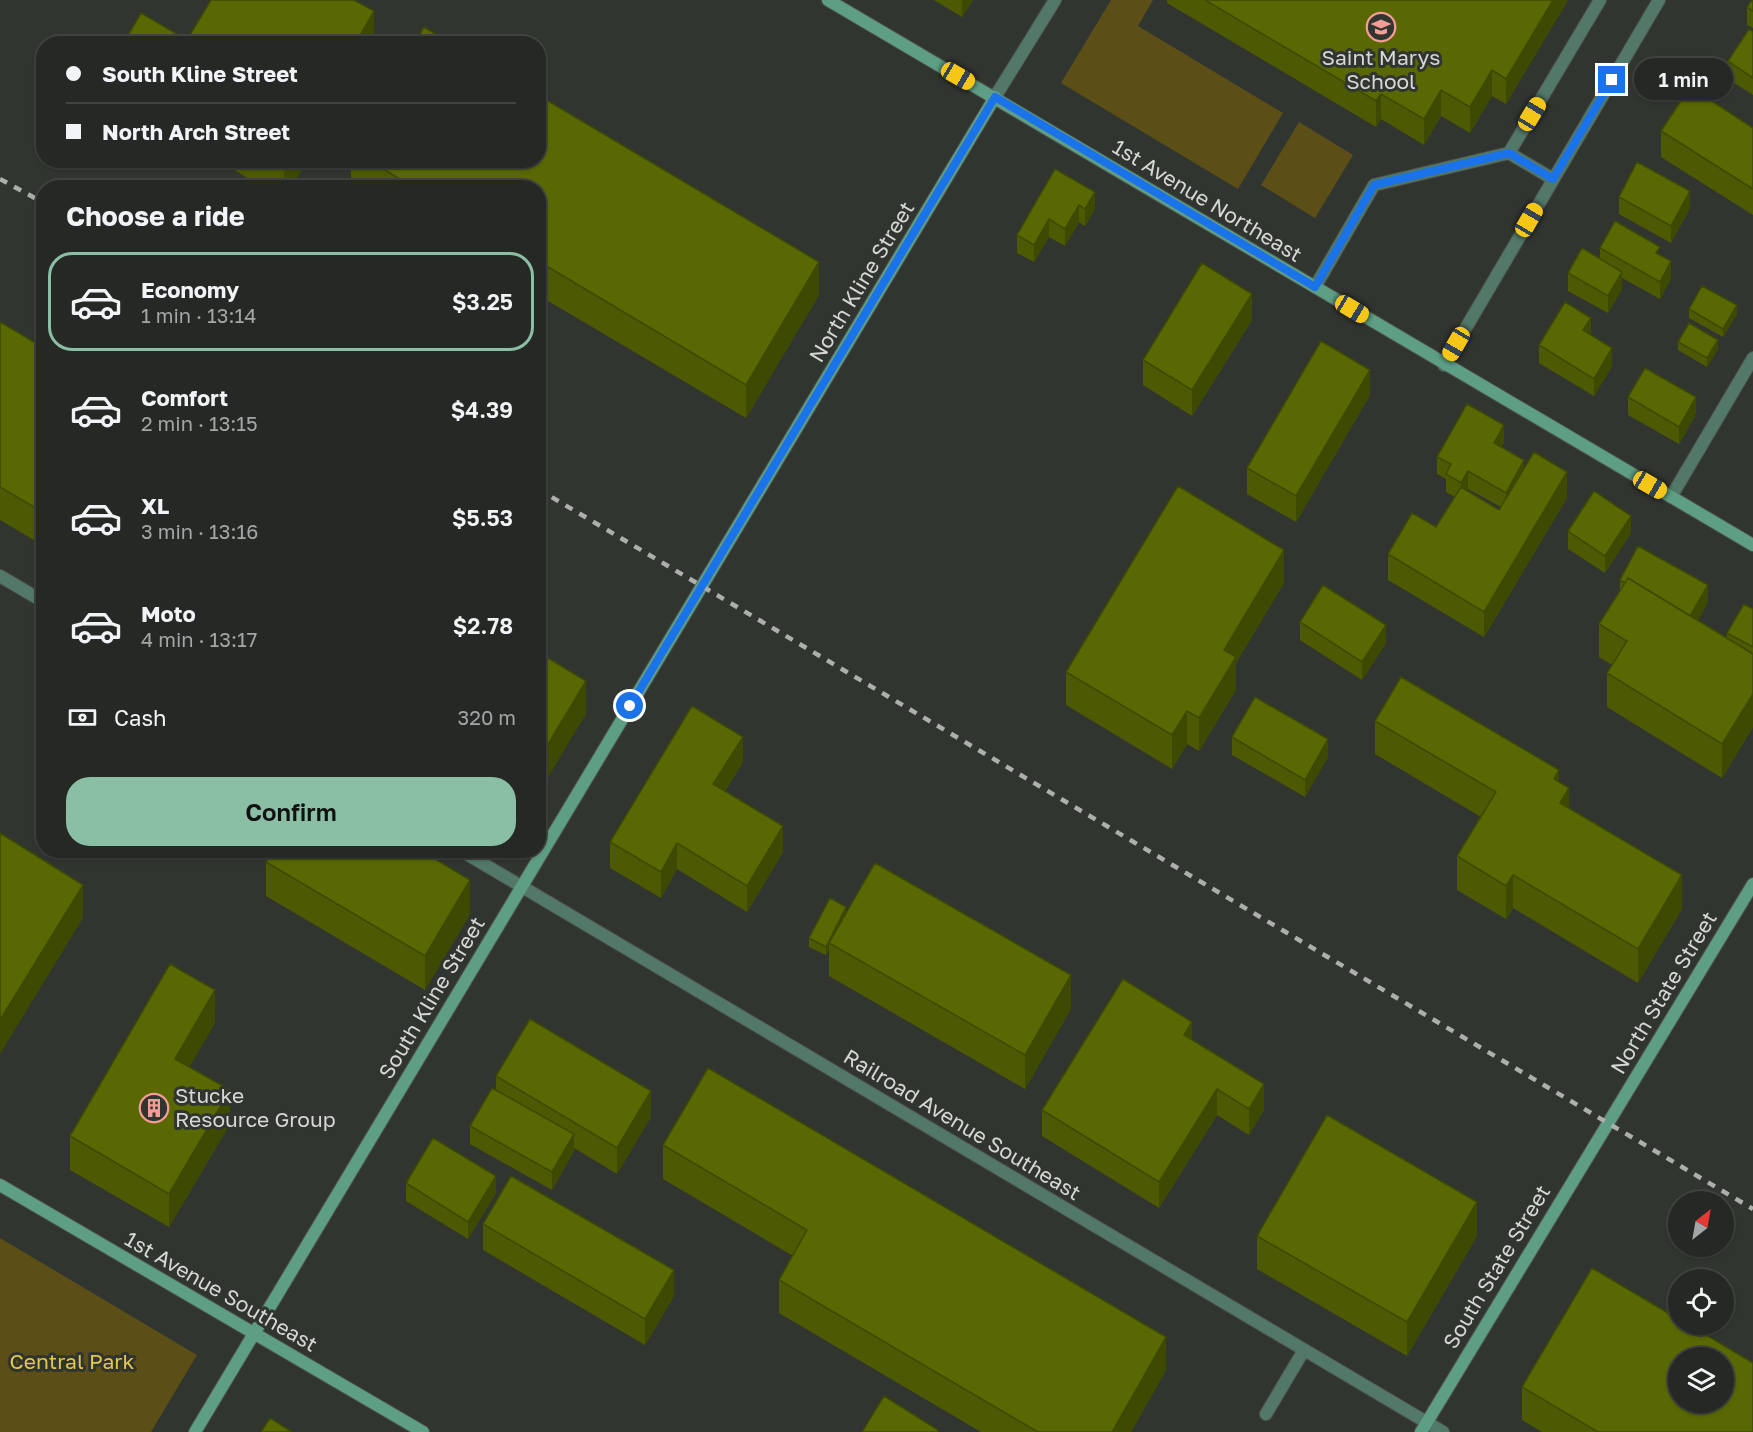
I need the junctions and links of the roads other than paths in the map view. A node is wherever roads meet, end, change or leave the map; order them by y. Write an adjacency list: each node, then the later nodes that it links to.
1 (828, 0): 5 (street, 1st Avenue Northeast)
2 (1054, 0): 5 (street, North Kline Street)
3 (1600, 0): 6 (street)
4 (1659, 0): 7 (street)
5 (995, 97): 8 (street, 1st Avenue Northeast); 14 (street, North Kline Street)
6 (1509, 153): 7 (street); 8 (street)
7 (1553, 179): 10 (street)
8 (1315, 287): 10 (street, 1st Avenue Northeast)
9 (1753, 358): 11 (street)
10 (1444, 365): 11 (street, 1st Avenue Northeast)
11 (1671, 497): 12 (street, 1st Avenue Northeast)
12 (1753, 545)
13 (0, 576): 15 (street)
14 (703, 585): 16 (street, South Kline Street)
15 (36, 597)
16 (546, 846)
17 (473, 858): 20 (street, Railroad Avenue Southeast)
18 (538, 858): 20 (street, South Kline Street)
19 (1753, 884): 21 (street, North State Street)
20 (521, 887): 23 (street, South Kline Street); 24 (street, Railroad Avenue Southeast)
21 (1607, 1123): 26 (street, South State Street)
22 (0, 1185): 23 (street, 1st Avenue Southeast)
23 (254, 1333): 27 (street, South Kline Street); 28 (street, 1st Avenue Southeast)
24 (1304, 1350): 25 (street); 26 (street, Railroad Avenue Southeast)
25 (1266, 1414)
26 (1424, 1427): 29 (street, Railroad Avenue Southeast)
27 (195, 1432)
28 (423, 1432)
29 (1443, 1432)

